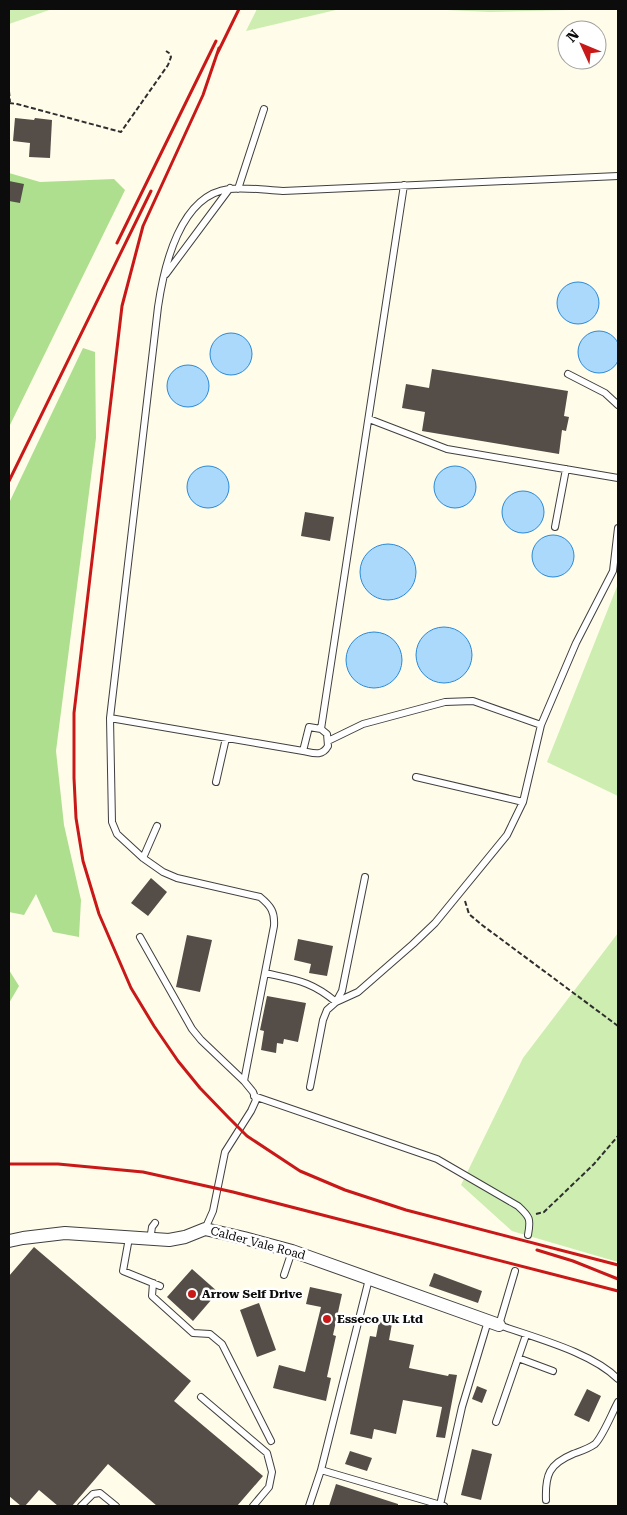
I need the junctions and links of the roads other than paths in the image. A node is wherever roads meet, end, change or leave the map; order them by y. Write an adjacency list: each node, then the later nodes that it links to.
1 (264, 109): 5 (lane)
2 (618, 176): 3 (lane)
3 (404, 185): 5 (lane); 9 (lane)
4 (230, 188): 5 (lane); 6 (lane); 6 (lane)
5 (238, 189)
6 (162, 279): 14 (lane)
7 (568, 374): 8 (lane)
8 (618, 405)
9 (369, 419): 10 (lane); 16 (lane)
10 (566, 469): 11 (lane); 12 (lane)
11 (618, 478)
12 (555, 527)
13 (618, 528): 15 (lane)
14 (110, 718): 17 (lane); 24 (lane)
15 (541, 725): 18 (lane); 22 (lane)
16 (321, 730): 18 (lane); 19 (lane)
17 (226, 738): 19 (lane); 21 (lane)
18 (328, 740): 19 (lane)
19 (303, 750)
20 (416, 777): 22 (lane)
21 (216, 782)
22 (523, 802): 28 (lane)
23 (158, 826): 24 (lane)
24 (143, 858): 27 (lane)
25 (365, 877): 28 (lane)
26 (140, 937): 29 (lane)
27 (265, 973): 28 (lane); 29 (lane)
28 (336, 1002): 30 (lane)
29 (244, 1081): 31 (lane)
30 (310, 1087)
31 (254, 1096): 33 (lane); 34 (lane)
32 (155, 1223): 36 (lane)
33 (205, 1229): 36 (street, Calder Vale Road); 38 (street, Calder Vale Road)
34 (528, 1235)
35 (129, 1238): 36 (street, Calder Vale Road); 37 (street, Calder Vale Road); 50 (lane)
36 (150, 1240)
37 (9, 1241)
38 (292, 1251): 40 (lane); 41 (street, Calder Vale Road)
39 (515, 1271): 42 (lane)
40 (284, 1275)
41 (369, 1279): 42 (street, Calder Vale Road); 51 (lane)
42 (493, 1323): 43 (lane); 58 (lane)
43 (526, 1335): 44 (lane); 46 (lane)
44 (518, 1358): 45 (lane); 49 (lane)
45 (553, 1371)
46 (618, 1379)
47 (201, 1397): 56 (lane)
48 (618, 1402): 52 (lane)
49 (496, 1422)
50 (271, 1441)
51 (321, 1470): 53 (lane); 57 (lane)
52 (546, 1500)
53 (419, 1503): 58 (lane)
54 (81, 1506): 55 (lane)
55 (116, 1506)
56 (253, 1506)
57 (309, 1506)
58 (442, 1506)

